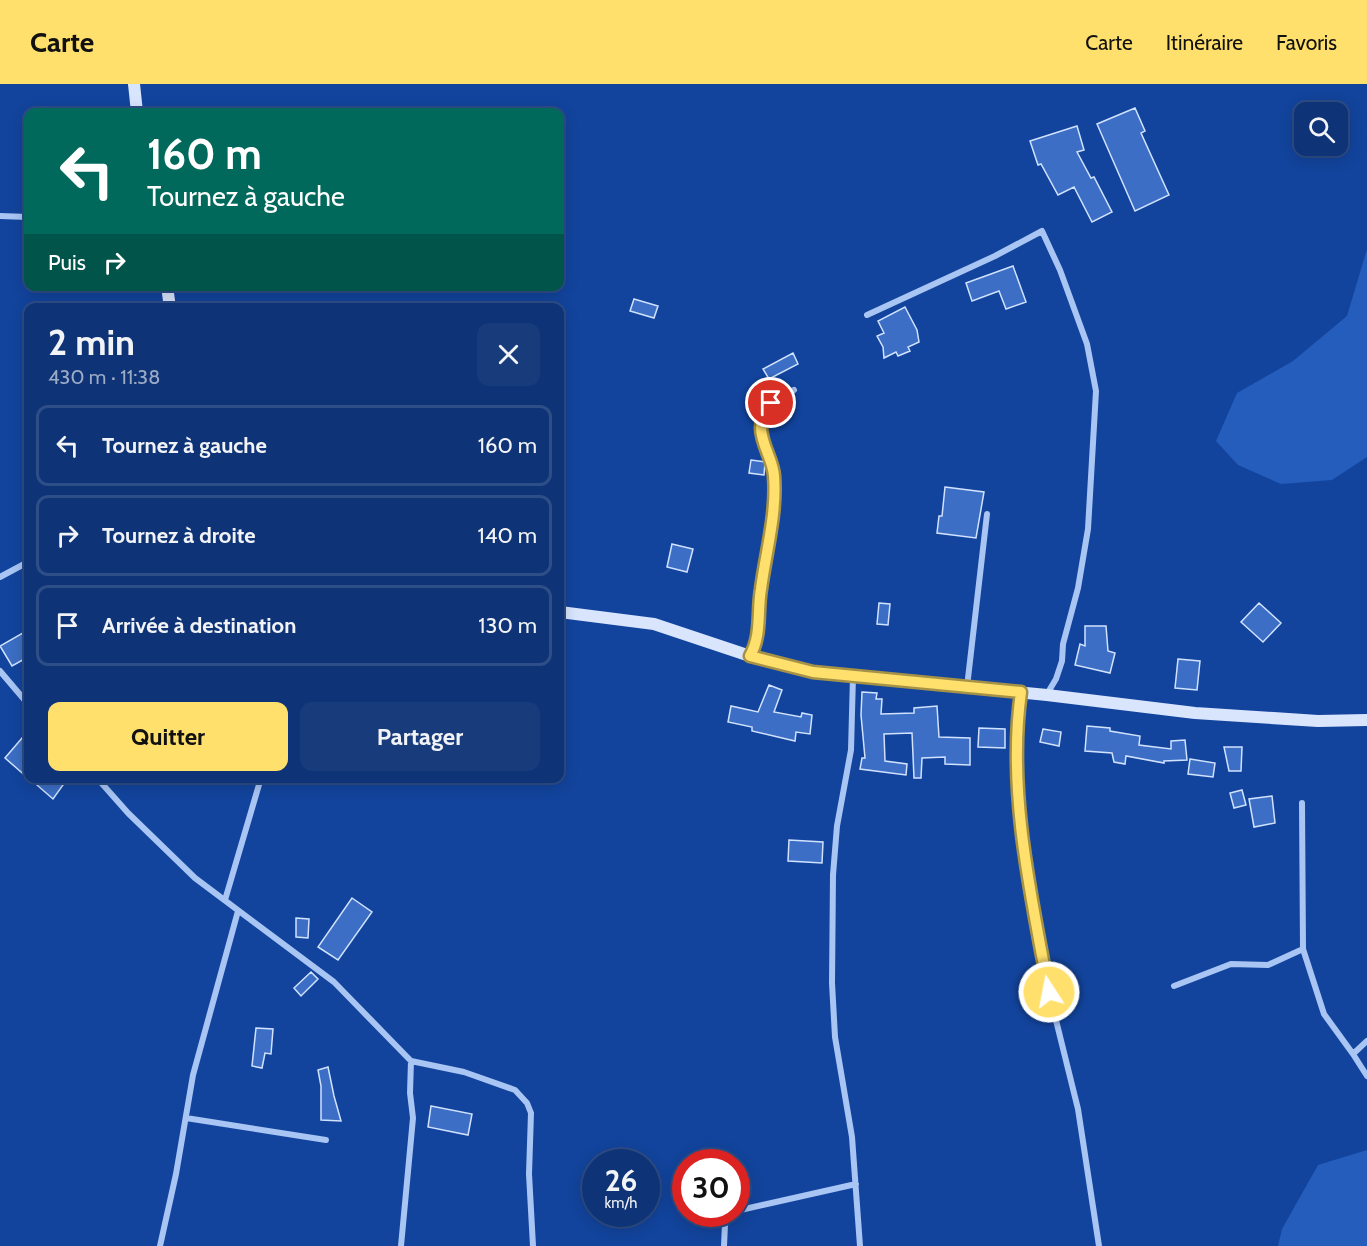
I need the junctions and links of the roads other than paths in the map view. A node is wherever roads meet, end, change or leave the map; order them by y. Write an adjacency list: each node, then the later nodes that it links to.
1 (134, 84): 2 (main road)
2 (137, 108)
3 (0, 216): 4 (street)
4 (24, 217)
5 (867, 315): 16 (street)
6 (794, 390): 11 (street)
7 (987, 514): 14 (street)
8 (24, 564): 9 (street)
9 (0, 576)
10 (564, 613): 11 (main road)
11 (750, 656): 13 (main road)
12 (0, 671): 17 (street)
13 (853, 675): 14 (main road); 32 (street)
14 (967, 687): 15 (main road)
15 (1021, 692): 16 (main road); 40 (street)
16 (1047, 695): 18 (main road)
17 (24, 699)
18 (1367, 720)
19 (101, 783): 22 (street)
20 (260, 783): 22 (street)
21 (1302, 803): 24 (street)
22 (225, 900): 23 (street)
23 (238, 911): 28 (street); 30 (street)
24 (1304, 949): 25 (street); 27 (street)
25 (1174, 986)
26 (1367, 1041): 27 (street)
27 (1353, 1054): 29 (street)
28 (411, 1061): 36 (street); 37 (street)
29 (1367, 1076)
30 (186, 1118): 31 (street); 35 (street)
31 (326, 1140)
32 (856, 1184): 33 (street); 39 (street)
33 (750, 1209)
34 (725, 1227): 38 (street)
35 (160, 1246)
36 (401, 1246)
37 (533, 1246)
38 (724, 1246)
39 (860, 1246)
40 (1099, 1246)

